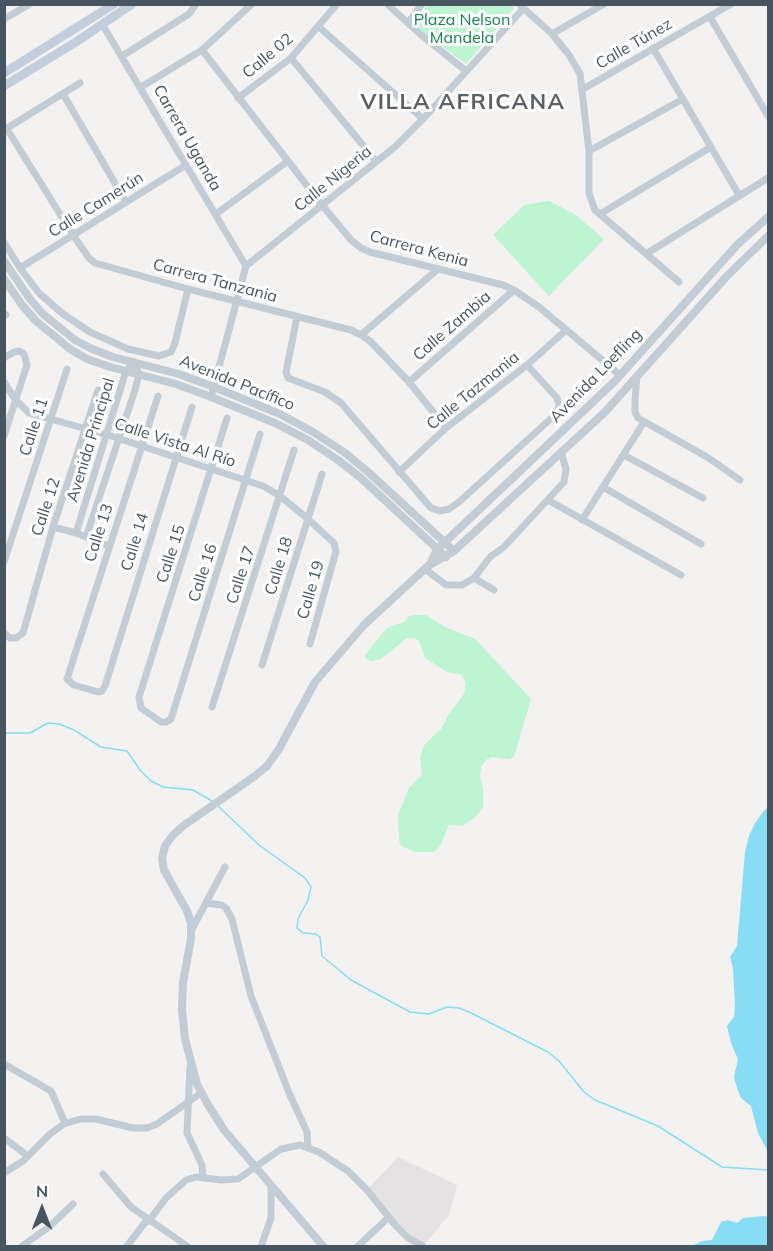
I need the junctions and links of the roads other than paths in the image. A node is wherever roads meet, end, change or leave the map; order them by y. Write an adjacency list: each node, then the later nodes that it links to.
1 (30, 4): 13 (street)
2 (114, 4): 23 (main road)
3 (132, 4): 15 (main road)
4 (196, 4): 20 (street)
5 (252, 4): 19 (street)
6 (337, 4): 16 (street, Calle 02)
7 (387, 4): 14 (street)
8 (422, 4): 14 (street)
9 (604, 4): 17 (street)
10 (731, 4): 12 (street, Calle Túnez)
11 (521, 7): 17 (street); 22 (street, Calle Nigeria)
12 (710, 16): 18 (street, Calle Túnez); 31 (street)
13 (4, 19)
14 (408, 23): 22 (street)
15 (102, 24): 20 (street, Carrera Uganda); 25 (main road)
16 (319, 27): 21 (street, Calle 02); 32 (street)
17 (552, 34): 27 (street)
18 (653, 48): 27 (street, Calle Túnez); 30 (street)
19 (202, 50): 26 (street); 29 (street, Carrera Kenia)
20 (122, 56): 26 (street, Carrera Uganda)
21 (291, 58): 29 (street, Calle 02); 37 (street)
22 (466, 71): 32 (street, Calle Nigeria)
23 (4, 73)
24 (80, 83): 28 (street)
25 (4, 86)
26 (141, 87): 38 (street, Carrera Uganda)
27 (583, 89): 35 (street)
28 (63, 94): 33 (street); 41 (street)
29 (238, 98): 36 (street, Carrera Kenia)
30 (682, 99): 34 (street); 35 (street)
31 (768, 117)
32 (423, 119): 37 (street, Calle Nigeria)
33 (6, 129): 46 (street, Carrera Tanzania)
34 (711, 147): 40 (street); 44 (street)
35 (589, 151): 44 (street)
36 (288, 161): 42 (street, Carrera Kenia); 43 (street)
37 (376, 161): 42 (street, Calle Nigeria)
38 (186, 165): 41 (street, Calle Camerún); 43 (street, Carrera Uganda)
39 (768, 178): 40 (street)
40 (739, 195): 49 (street)
41 (126, 202): 46 (street, Calle Camerún)
42 (322, 205): 51 (street, Calle Nigeria); 53 (street, Carrera Kenia)
43 (216, 214): 51 (street, Carrera Uganda)
44 (600, 214): 49 (street)
45 (768, 217): 68 (street, Avenida Loefling)
46 (73, 235): 52 (street, Calle Camerún); 56 (street, Carrera Tanzania)
47 (768, 236): 69 (street, Avenida Loefling)
48 (4, 242): 52 (street)
49 (646, 254): 55 (street)
50 (4, 261): 63 (street, Avenida Pacífico)
51 (246, 266): 58 (street)
52 (20, 268): 56 (street)
53 (438, 269): 57 (street, Carrera Kenia); 61 (street)
54 (4, 279): 66 (street, Avenida Pacífico)
55 (679, 282)
56 (188, 289): 58 (street, Carrera Tanzania)
57 (514, 290): 60 (street, Carrera Kenia); 71 (street, Calle Zambia)
58 (237, 300): 59 (street, Carrera Tanzania); 72 (street)
59 (297, 317): 61 (street, Carrera Tanzania); 93 (street)
60 (566, 331): 64 (street, Calle Tazmania); 68 (street, Carrera Kenia)
61 (362, 335): 71 (street, Carrera Tanzania)
62 (4, 358): 76 (street)
63 (134, 362): 66 (street, Avenida Principal); 67 (street, Avenida Principal); 72 (street, Avenida Pacífico)
64 (527, 365): 81 (street, Calle Tazmania); 93 (street)
65 (67, 369): 78 (street, Calle 11)
66 (126, 371): 67 (street, Avenida Pacífico); 84 (street, Avenida Principal)
67 (139, 374): 75 (street, Avenida Pacífico); 86 (street, Avenida Principal)
68 (620, 375): 106 (street, Avenida Loefling)
69 (637, 376): 80 (street); 89 (street, Avenida Loefling)
70 (4, 382): 76 (street, Calle Vista Al Río)
71 (408, 382): 81 (street, Carrera Tanzania)
72 (214, 387): 75 (street); 106 (street, Avenida Pacífico)
73 (98, 390): 82 (street, Calle 12)
74 (158, 396): 87 (street, Calle 13)
75 (211, 397): 110 (street, Avenida Pacífico)
76 (15, 399): 78 (street, Calle Vista Al Río); 85 (street)
77 (192, 406): 91 (street, Calle 14)
78 (51, 418): 82 (street, Calle Vista Al Río); 113 (street, Calle 11)
79 (227, 418): 92 (street, Calle 15)
80 (644, 422): 90 (street); 96 (street)
81 (446, 428): 93 (street, Calle Tazmania)
82 (86, 429): 84 (street, Calle Vista Al Río); 103 (street, Calle 12)
83 (260, 434): 95 (street, Calle 16)
84 (108, 435): 86 (street, Calle Vista Al Río); 104 (street, Avenida Principal)
85 (4, 436)
86 (119, 439): 87 (street, Calle Vista Al Río); 105 (street, Avenida Principal)
87 (142, 446): 91 (street, Calle Vista Al Río); 109 (street, Calle 13)
88 (294, 450): 98 (street, Calle 17)
89 (561, 452): 100 (street); 111 (street, Avenida Loefling)
90 (624, 454): 97 (street); 99 (street)
91 (175, 457): 92 (street, Calle Vista Al Río); 121 (street, Calle 14)
92 (212, 469): 95 (street, Calle Vista Al Río); 123 (street, Calle 15)
93 (399, 472)
94 (322, 474): 101 (street, Calle 18)
95 (246, 480): 98 (street, Calle Vista Al Río); 123 (street, Calle 16)
96 (740, 480)
97 (603, 487): 102 (street); 108 (street)
98 (280, 496): 101 (street, Calle Vista Al Río); 122 (street, Calle 17)
99 (702, 498)
100 (548, 501): 102 (street); 116 (street)
101 (308, 519): 107 (street, Calle Vista Al Río); 120 (street, Calle 18)
102 (582, 520): 115 (street)
103 (53, 527): 104 (street); 118 (street, Calle 12)
104 (76, 533): 105 (street)
105 (86, 537): 109 (street)
106 (445, 542): 110 (street, Avenida Loefling); 111 (street, Avenida Pacífico)
107 (334, 543): 119 (street, Calle 19)
108 (701, 544)
109 (109, 546): 121 (street, Calle 13)
110 (437, 550): 112 (street, Avenida Pacífico); 114 (street, Avenida Loefling)
111 (454, 551): 112 (street, Avenida Loefling)
112 (446, 557): 114 (street, Avenida Loefling)
113 (4, 562)
114 (427, 568): 116 (street); 126 (street)
115 (681, 575)
116 (474, 578): 117 (street)
117 (494, 590)
118 (4, 633)
119 (310, 644)
120 (262, 665)
121 (67, 679)
122 (212, 707)
123 (171, 719)
124 (225, 867): 125 (street)
125 (206, 903): 126 (street); 133 (street)
126 (192, 929): 127 (street)
127 (188, 1052): 129 (street); 130 (street)
128 (4, 1064): 131 (street)
129 (201, 1094): 130 (street); 135 (street)
130 (188, 1102): 131 (street); 138 (street)
131 (65, 1123): 134 (street)
132 (4, 1138): 134 (street)
133 (308, 1147): 135 (street); 142 (street)
134 (28, 1156): 136 (street)
135 (256, 1168): 138 (street); 140 (street)
136 (8, 1172): 139 (street)
137 (103, 1174): 143 (street)
138 (203, 1178): 143 (street)
139 (4, 1179)
140 (271, 1187): 144 (street); 148 (street)
141 (74, 1204): 145 (street)
142 (389, 1217): 149 (street); 150 (street)
143 (148, 1221): 146 (street); 147 (street)
144 (262, 1244)
145 (22, 1246)
146 (127, 1246)
147 (187, 1246)
148 (322, 1246)
149 (358, 1246)
150 (423, 1246)

